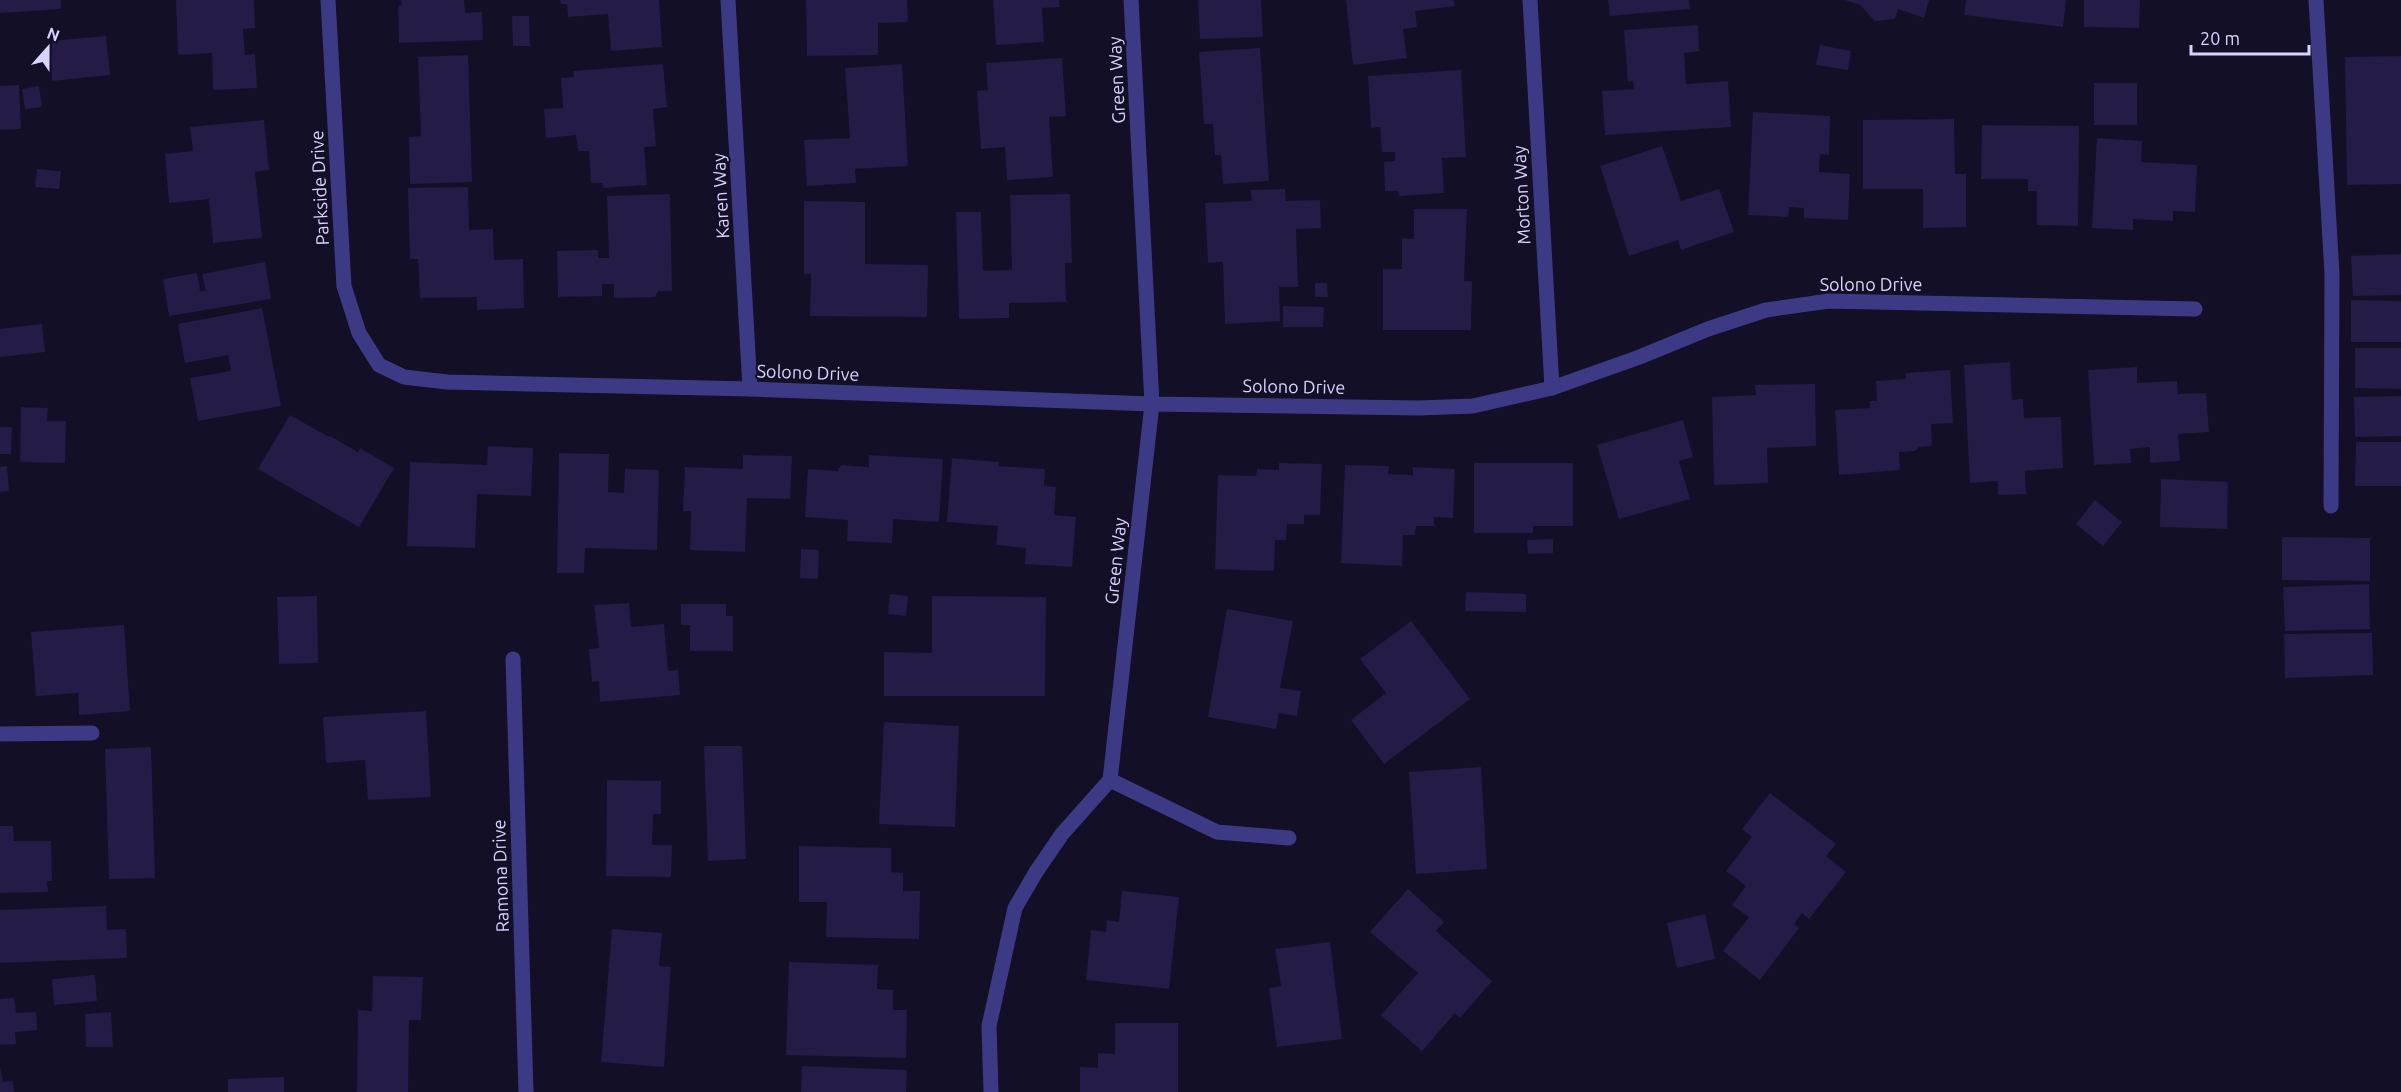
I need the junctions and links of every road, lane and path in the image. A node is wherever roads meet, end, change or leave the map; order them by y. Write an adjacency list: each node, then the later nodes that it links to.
1 (328, 0): 7 (street, Parkside Drive)
2 (728, 0): 9 (street, Karen Way)
3 (1131, 0): 10 (street, Green Way)
4 (1530, 0): 8 (street, Morton Way)
5 (2316, 0): 11 (street)
6 (2195, 309): 8 (street, Solono Drive)
7 (379, 365): 9 (street, Solono Drive)
8 (1552, 388): 10 (street, Solono Drive)
9 (750, 389): 10 (street, Solono Drive)
10 (1152, 404): 15 (street, Green Way)
11 (2331, 506)
12 (513, 659): 17 (street, Ramona Drive)
13 (0, 734): 14 (street)
14 (92, 734)
15 (1110, 780): 16 (street); 18 (street)
16 (1289, 838)
17 (526, 1092)
18 (991, 1092)

